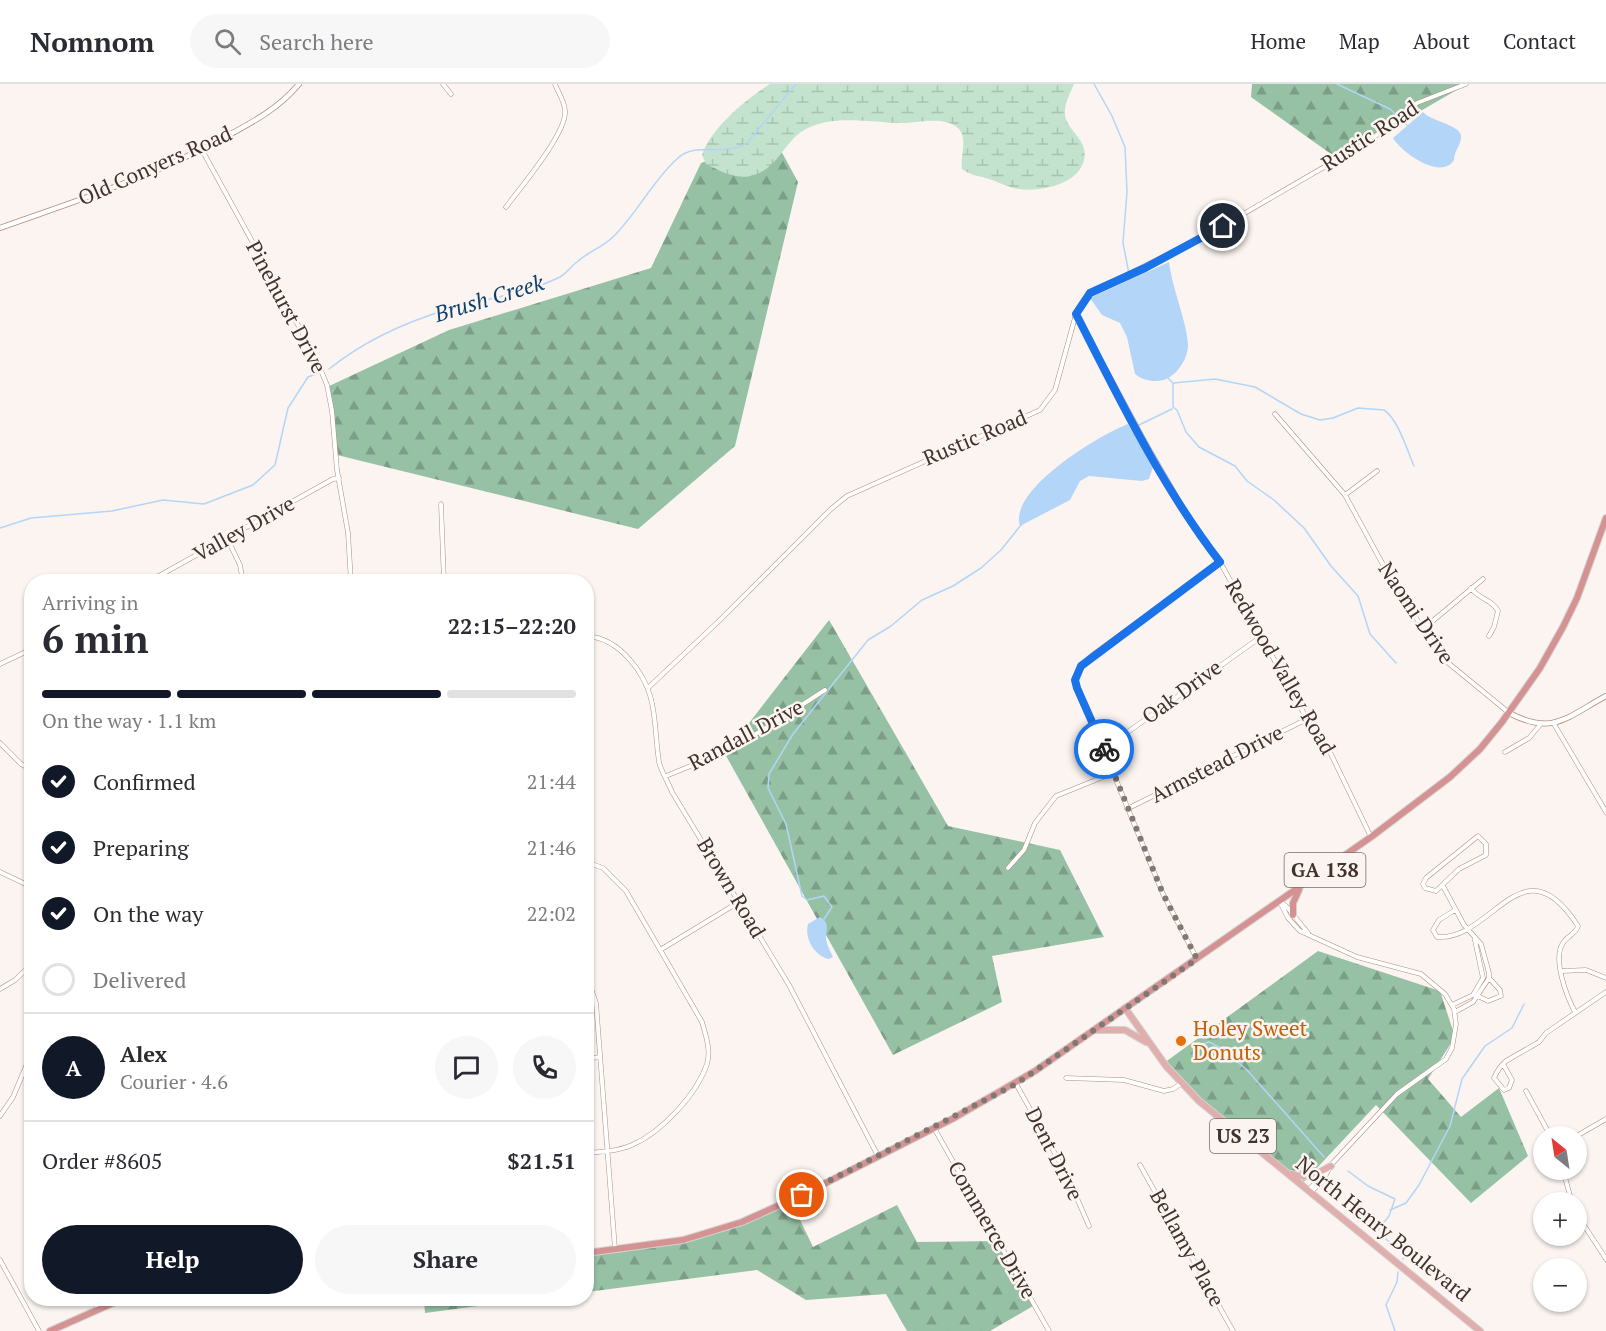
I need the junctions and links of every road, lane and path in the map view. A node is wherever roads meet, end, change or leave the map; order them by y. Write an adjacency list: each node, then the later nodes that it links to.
1 (299, 84): 6 (street, Old Conyers Road)
2 (443, 84): 5 (street)
3 (555, 84): 7 (street)
4 (1466, 84): 9 (street, Rustic Road)
5 (451, 94)
6 (202, 150): 8 (street, Old Conyers Road); 12 (street, Pinehurst Drive)
7 (506, 207)
8 (0, 228)
9 (1076, 314): 17 (street, Redwood Valley Road); 30 (street, Rustic Road)
10 (1275, 414): 13 (street, Naomi Drive)
11 (1377, 471): 13 (street)
12 (339, 478): 16 (street, Valley Drive); 20 (street, Pinehurst Drive)
13 (1345, 495): 24 (street, Naomi Drive)
14 (441, 504): 21 (street)
15 (1606, 518): 33 (highway, GA 138)
16 (227, 538): 18 (street, Valley Drive); 19 (street)
17 (1220, 562): 25 (street, Redwood Valley Road); 38 (street)
18 (162, 574)
19 (242, 574)
20 (351, 574)
21 (444, 574)
22 (1483, 579): 23 (street)
23 (1471, 588): 24 (street); 26 (street)
24 (1423, 629): 33 (street, Naomi Drive)
25 (1262, 636): 34 (street, Redwood Valley Road); 38 (street, Oak Drive)
26 (1488, 636)
27 (594, 638): 30 (street, Brown Road)
28 (24, 653): 29 (street)
29 (0, 664)
30 (649, 687): 42 (street, Brown Road)
31 (825, 690): 42 (street, Randall Drive)
32 (1606, 696): 35 (street)
33 (1509, 713): 36 (street); 45 (highway, GA 138)
34 (1307, 719): 43 (street, Armstead Drive); 45 (street, Redwood Valley Road)
35 (1554, 724): 36 (street); 44 (street)
36 (1540, 725): 39 (street)
37 (0, 743): 40 (street)
38 (1104, 749): 41 (street)
39 (1505, 752)
40 (24, 766)
41 (1113, 773): 43 (street); 47 (street)
42 (666, 776): 52 (street, Brown Road)
43 (1127, 809): 60 (street)
44 (1606, 812)
45 (1371, 837): 51 (highway, GA 138)
46 (594, 865): 59 (street)
47 (1008, 868)
48 (0, 872): 49 (street)
49 (24, 883)
50 (1443, 886): 50 (street); 54 (street)
51 (1300, 888): 53 (highway, GA 138); 55 (highway)
52 (739, 902): 59 (street); 90 (street, Brown Road)
53 (1280, 902): 55 (street); 57 (street); 60 (highway, GA 138)
54 (1455, 910): 56 (street); 56 (street)
55 (1293, 915): 57 (street)
56 (1466, 928): 58 (street); 61 (street)
57 (1308, 934): 69 (street)
58 (1473, 936): 63 (street); 69 (street)
59 (660, 950): 88 (street)
60 (1196, 958): 70 (highway, GA 138)
61 (1562, 970): 64 (street); 72 (street)
62 (24, 972): 65 (street)
63 (1489, 978): 67 (street); 67 (street)
64 (1606, 978)
65 (0, 989)
66 (1606, 992): 72 (street)
67 (1478, 996): 71 (street)
68 (594, 998): 75 (street)
69 (1452, 1005): 71 (street)
70 (1125, 1008): 73 (highway); 74 (main road, North Henry Boulevard / US 23)
71 (1455, 1012): 92 (street)
72 (1575, 1012): 77 (street)
73 (1096, 1030): 74 (main road, US 23); 81 (highway)
74 (1149, 1044): 80 (main road, North Henry Boulevard / US 23)
75 (600, 1057): 76 (street); 88 (street)
76 (594, 1058)
77 (1503, 1064): 77 (street)
78 (24, 1071): 83 (street)
79 (1066, 1078): 80 (street)
80 (1182, 1083): 93 (main road, North Henry Boulevard / US 23)
81 (1016, 1084): 86 (highway); 95 (street, Dent Drive)
82 (1526, 1091): 85 (street)
83 (0, 1116)
84 (1606, 1119): 87 (street)
85 (1545, 1126)
86 (934, 1128): 90 (highway); 107 (street, Commerce Drive)
87 (1587, 1130)
88 (608, 1151): 89 (street); 97 (street)
89 (594, 1152)
90 (878, 1156): 97 (highway)
91 (1140, 1165): 108 (street, Bellamy Place)
92 (1330, 1166): 93 (main road); 94 (street)
93 (1288, 1173): 94 (main road, North Henry Boulevard / US 23)
94 (1310, 1191): 109 (main road, North Henry Boulevard / US 23)
95 (1089, 1226)
96 (1587, 1230): 99 (street)
97 (615, 1250): 98 (highway)
98 (594, 1252)
99 (1606, 1259)
100 (0, 1260): 101 (street)
101 (24, 1304)
102 (25, 1306): 105 (street)
103 (102, 1306): 104 (highway)
104 (96, 1308): 106 (highway)
105 (39, 1331)
106 (50, 1331)
107 (1049, 1331)
108 (1233, 1331)
109 (1480, 1331)

